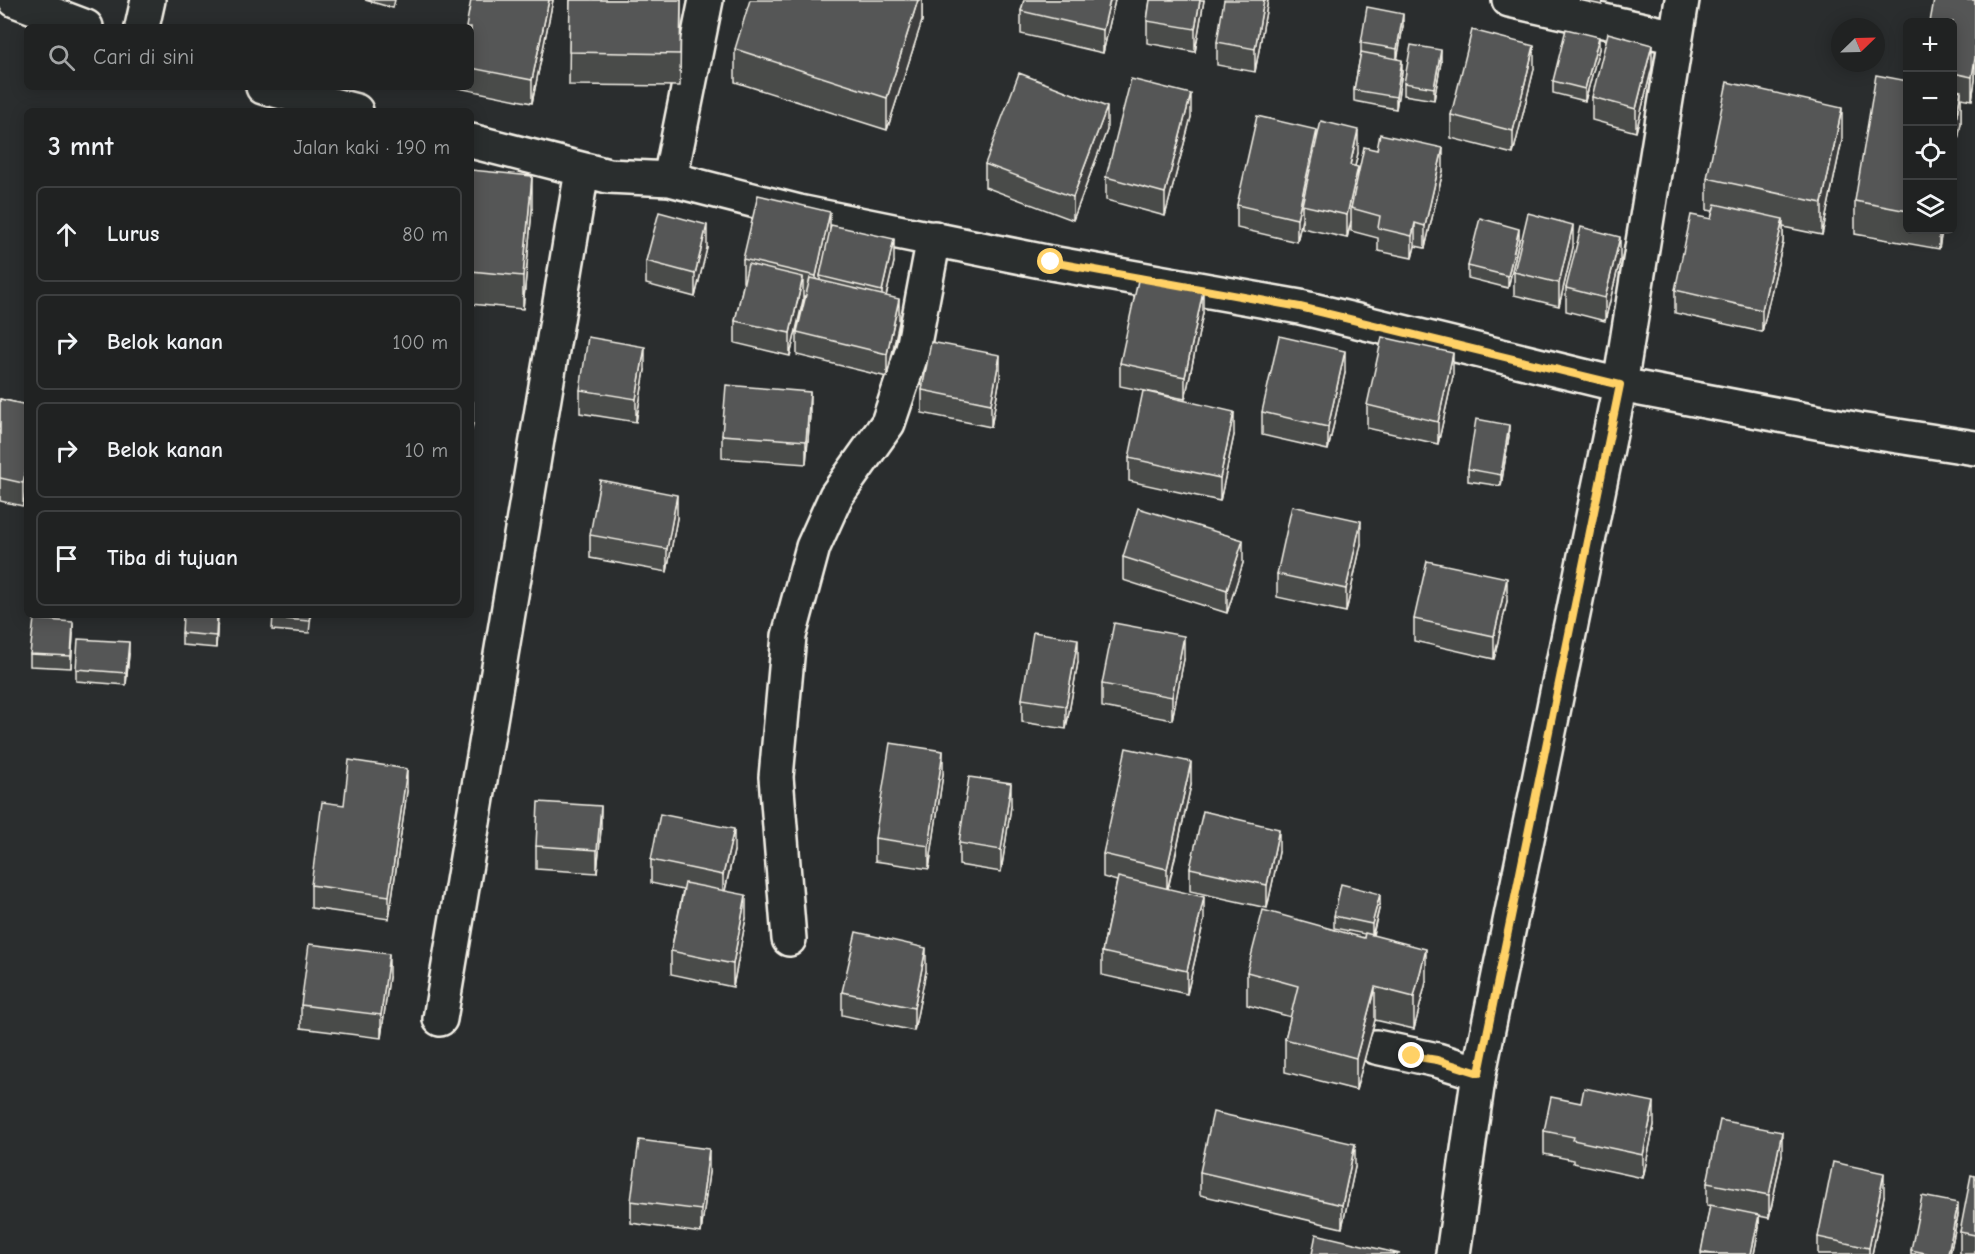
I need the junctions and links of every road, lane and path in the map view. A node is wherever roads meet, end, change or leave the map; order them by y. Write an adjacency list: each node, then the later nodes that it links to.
1 (15, 0): 6 (street)
2 (148, 0): 7 (street)
3 (706, 0): 13 (street)
4 (1509, 0): 8 (street)
5 (1682, 0): 8 (street)
6 (78, 24)
7 (143, 24)
8 (1676, 37): 15 (street)
9 (275, 90): 10 (street)
10 (344, 108)
11 (474, 142): 12 (street)
12 (582, 171): 13 (street); 18 (street)
13 (670, 179): 14 (street)
14 (934, 238): 15 (street); 17 (street)
15 (1620, 385): 16 (street); 20 (street)
16 (1975, 448)
17 (789, 939)
18 (440, 1019)
19 (1376, 1047): 20 (street)
20 (1479, 1073): 21 (street)
21 (1453, 1254)

